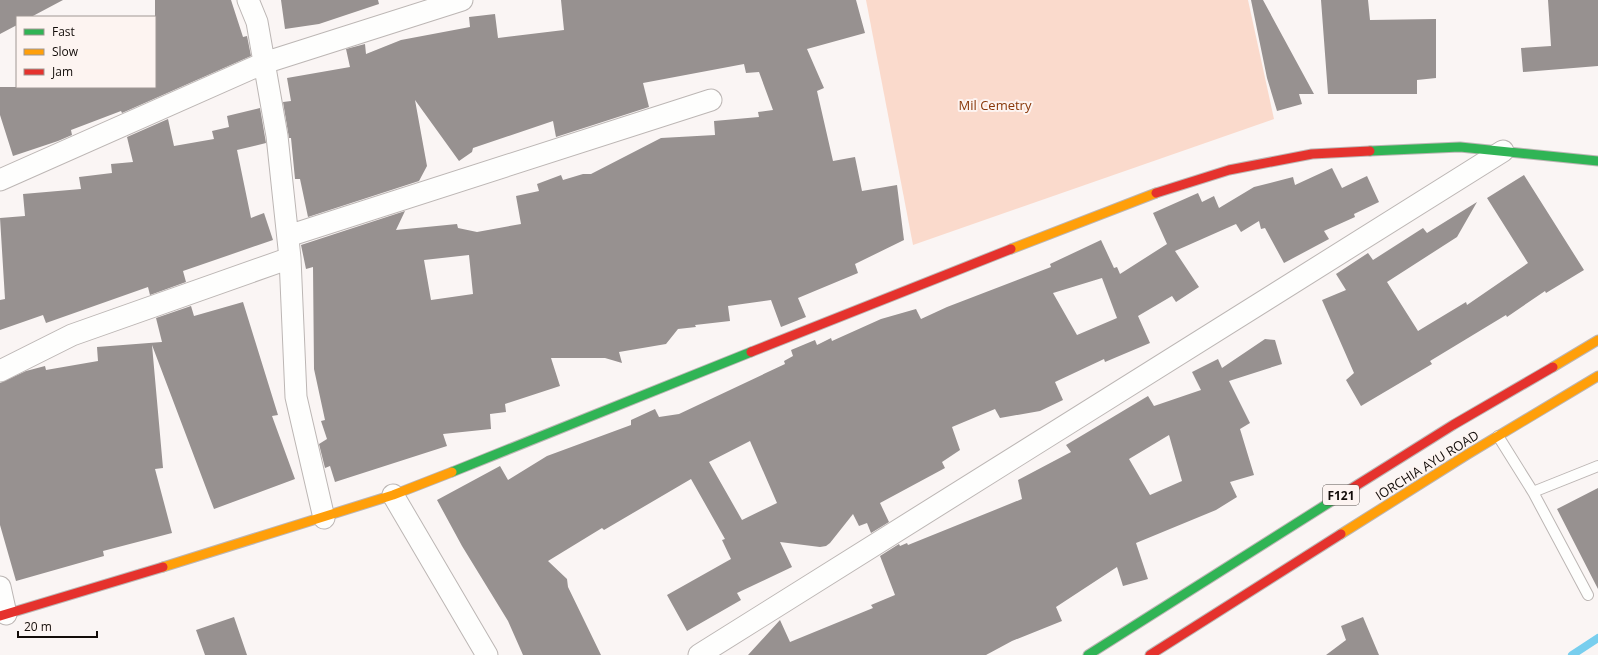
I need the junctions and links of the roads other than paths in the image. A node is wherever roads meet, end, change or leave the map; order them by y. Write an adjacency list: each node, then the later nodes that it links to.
1 (248, 0): 3 (street)
2 (462, 0): 3 (street)
3 (264, 63): 7 (street); 8 (street)
4 (711, 100): 8 (street)
5 (1503, 151): 6 (street); 16 (street); 22 (street)
6 (1598, 161)
7 (0, 180)
8 (288, 236): 9 (street)
9 (290, 258): 11 (street); 17 (street)
10 (1598, 340): 23 (street, F121)
11 (0, 371)
12 (1598, 376): 13 (street, IORCHIA AYU ROAD / F121)
13 (1498, 436): 15 (lane); 24 (street, IORCHIA AYU ROAD / F121)
14 (1598, 466): 15 (lane)
15 (1533, 492): 19 (lane)
16 (393, 495): 17 (street); 21 (street)
17 (324, 518): 20 (street)
18 (0, 587): 20 (street)
19 (1588, 595)
20 (3, 615)
21 (487, 655)
22 (699, 655)
23 (1088, 655)
24 (1150, 655)

